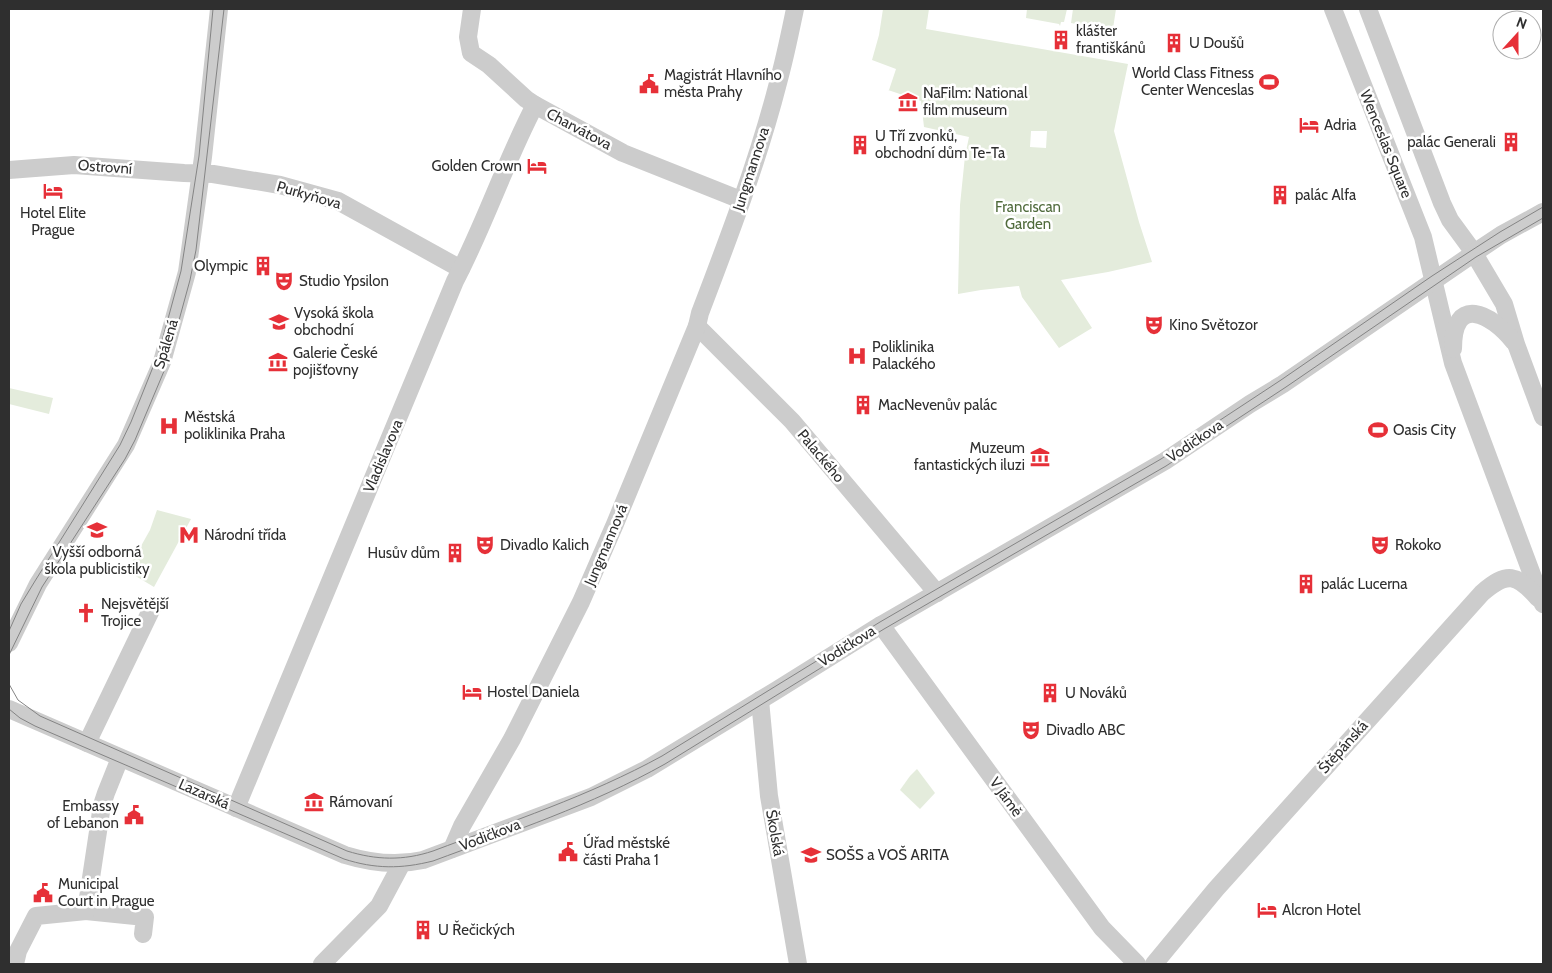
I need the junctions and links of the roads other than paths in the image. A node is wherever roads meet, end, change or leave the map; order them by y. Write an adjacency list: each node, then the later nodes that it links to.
1 (219, 9): 8 (street, Spálená)
2 (472, 9): 6 (street, Charvátova)
3 (795, 9): 9 (street, Jungmannova)
4 (1333, 9): 13 (street, Wenceslas Square)
5 (1368, 9): 11 (street, Wenceslas Square)
6 (535, 105): 9 (street, Charvátova); 12 (street, Vladislavova)
7 (9, 170): 8 (street, Ostrovní)
8 (201, 174): 12 (street, Purkyňova); 23 (street, Spálená)
9 (741, 200): 14 (street, Jungmannova)
10 (1543, 212): 11 (street)
11 (1474, 253): 13 (street); 15 (street, Wenceslas Square)
12 (462, 269): 28 (street, Vladislavova)
13 (1433, 280): 16 (street, Wenceslas Square); 18 (street, Vodičkova)
14 (697, 326): 18 (street, Palackého); 29 (street, Jungmannová)
15 (1516, 344): 16 (street, Wenceslas Square); 17 (street, Wenceslas Square)
16 (1452, 363): 19 (street, Wenceslas Square)
17 (1543, 417)
18 (937, 593): 22 (street, Vodičkova)
19 (1543, 604)
20 (152, 606): 26 (street)
21 (1543, 608): 37 (street, Štěpánská)
22 (881, 625): 24 (street, Vodičkova); 36 (street, V Jámě)
23 (9, 643)
24 (760, 700): 29 (street, Vodičkova); 35 (street, Školská)
25 (9, 709): 26 (street, Lazarská)
26 (87, 743): 27 (street, Lazarská)
27 (120, 758): 28 (street, Lazarská); 31 (street)
28 (236, 808): 30 (street, Lazarská)
29 (452, 850): 30 (street, Vodičkova)
30 (402, 863): 34 (street)
31 (86, 911): 32 (street); 33 (street)
32 (143, 934)
33 (15, 964)
34 (322, 964)
35 (798, 964)
36 (1137, 964)
37 (1154, 964)

